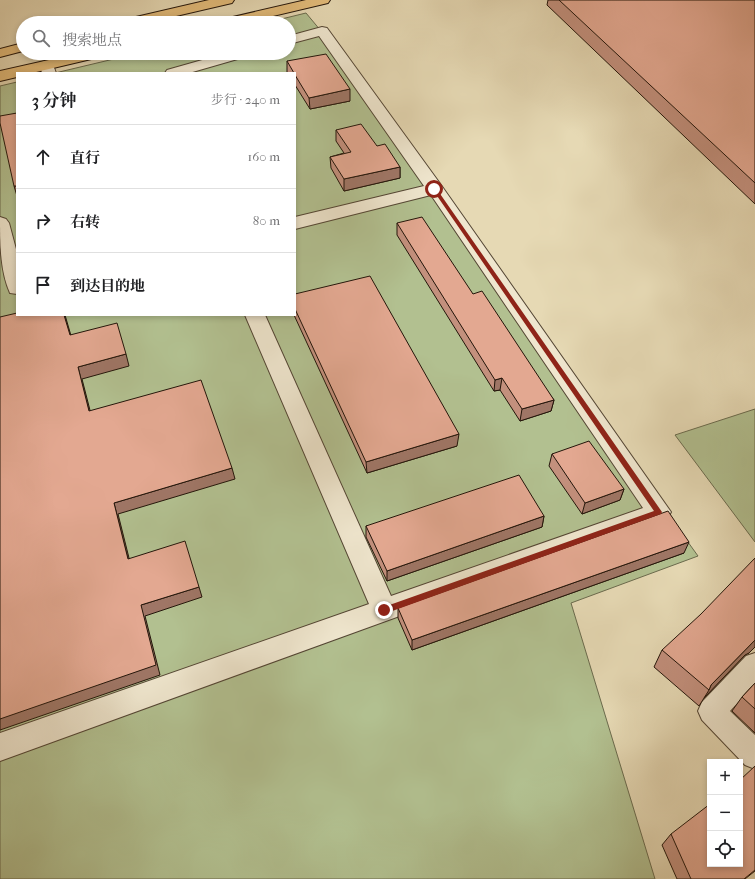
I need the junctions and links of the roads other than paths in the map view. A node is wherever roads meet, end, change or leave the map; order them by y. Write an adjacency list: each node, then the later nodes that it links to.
1 (227, 0): 3 (main road)
2 (322, 0): 4 (main road)
3 (158, 16)
4 (255, 16)
5 (296, 38): 15 (lane)
6 (16, 49): 7 (main road)
7 (0, 53)
8 (77, 60): 10 (main road)
9 (218, 60): 12 (lane)
10 (48, 69): 11 (main road)
11 (27, 72)
12 (176, 72)
13 (16, 74): 14 (main road)
14 (0, 76)
15 (434, 189): 17 (lane); 22 (lane)
16 (0, 223): 18 (lane)
17 (296, 223)
18 (16, 285)
19 (16, 289): 20 (lane)
20 (0, 294)
21 (255, 316): 22 (lane)
22 (384, 610): 24 (lane)
23 (755, 664): 25 (lane)
24 (0, 747)
25 (755, 755)

